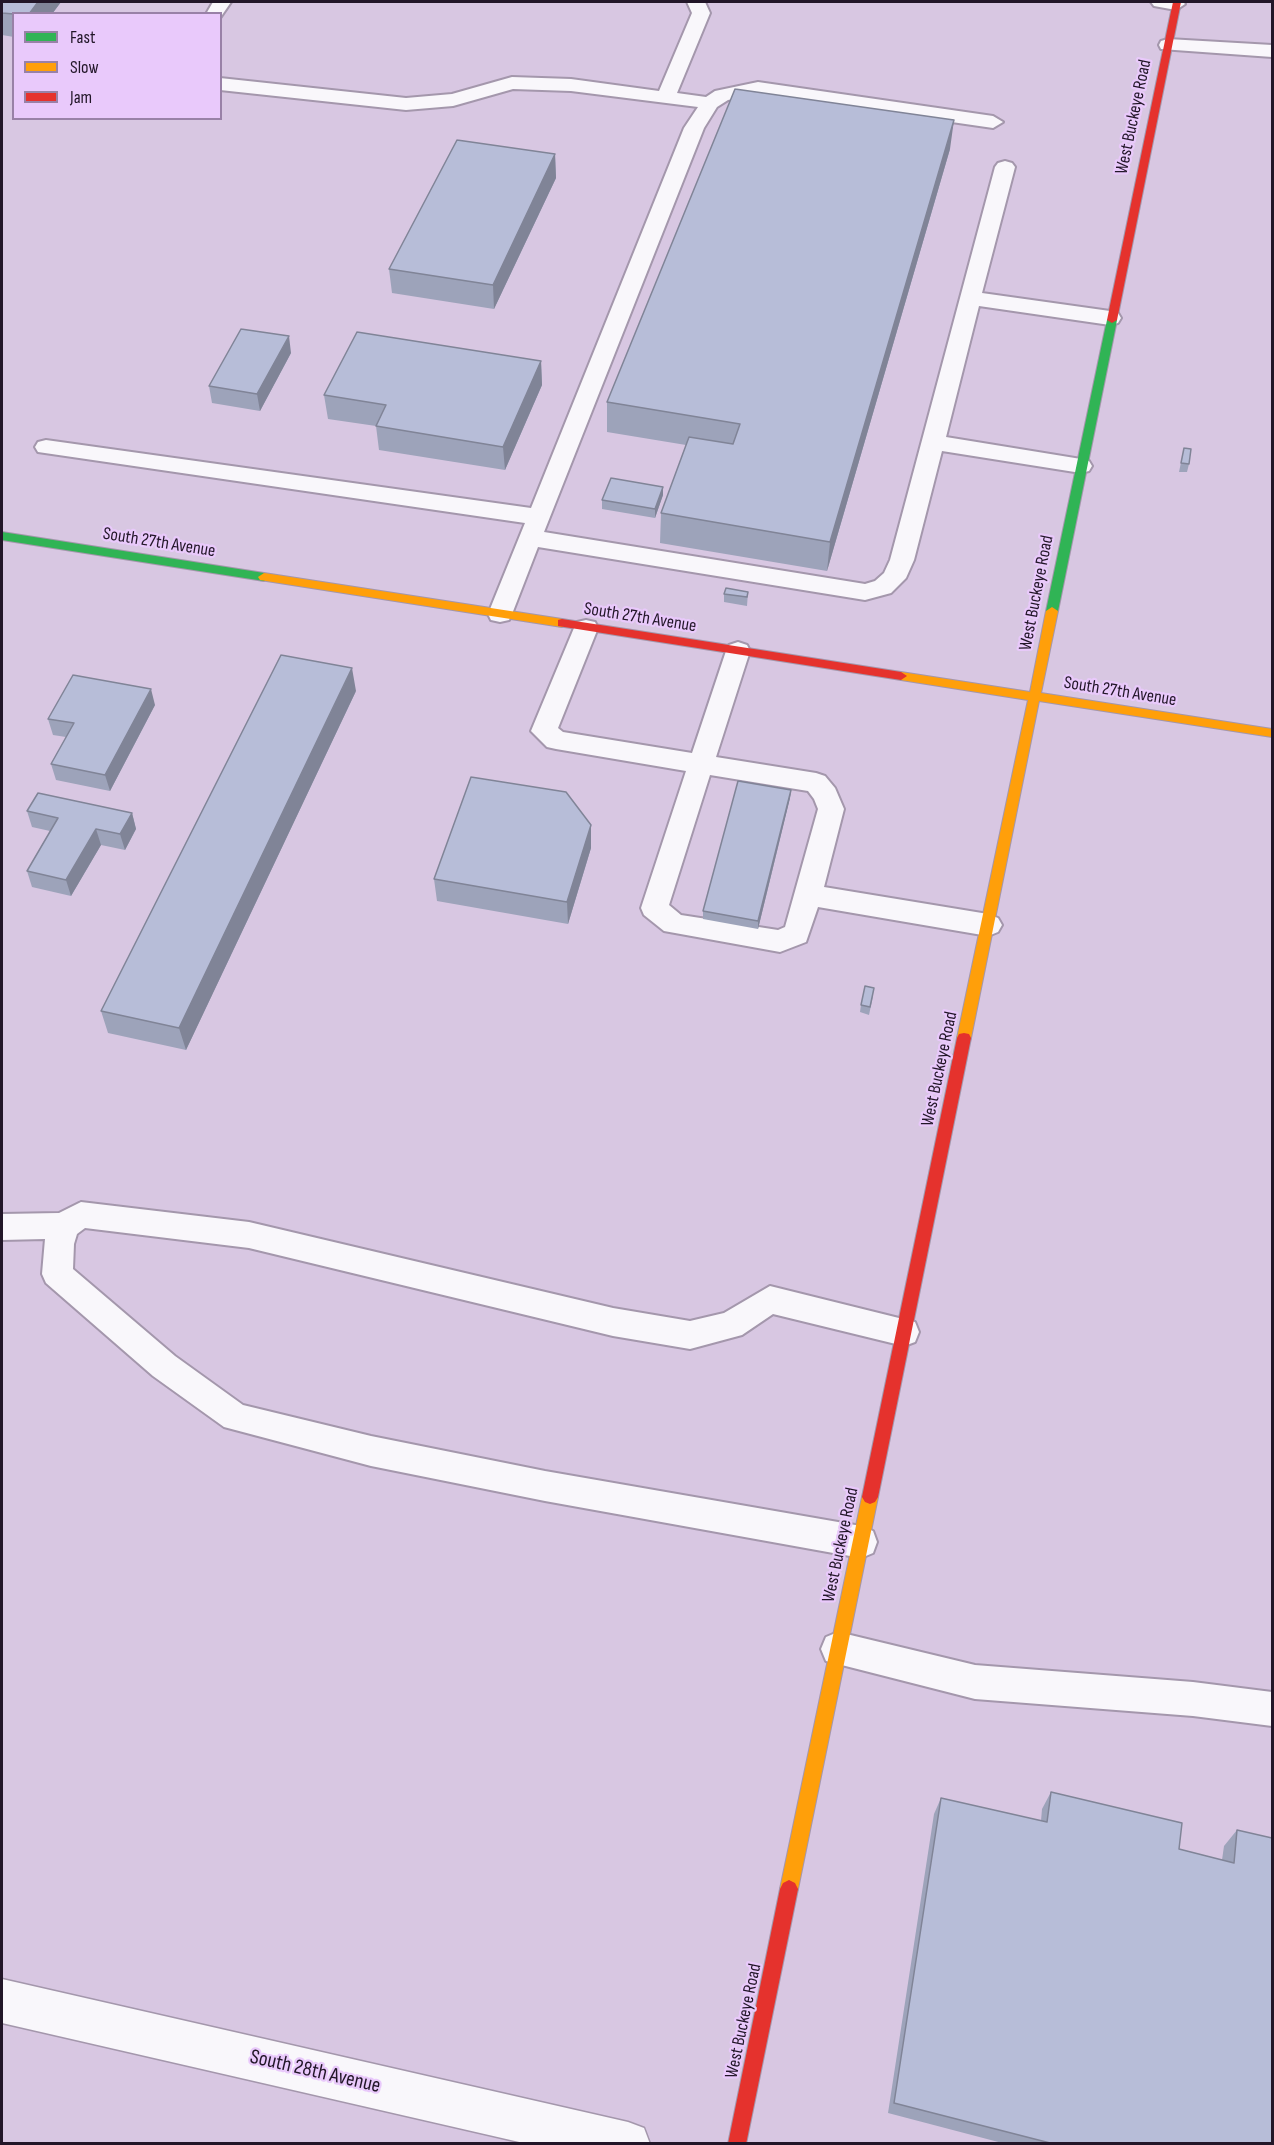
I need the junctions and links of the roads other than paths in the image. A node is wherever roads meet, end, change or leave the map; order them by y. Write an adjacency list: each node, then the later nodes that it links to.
1 (1171, 2): 3 (main road, West Buckeye Road)
2 (704, 5): 6 (lane)
3 (1168, 45): 4 (lane); 11 (main road, West Buckeye Road)
4 (1272, 51)
5 (222, 84): 6 (lane)
6 (666, 97): 7 (lane)
7 (710, 103): 8 (lane); 15 (lane)
8 (993, 122)
9 (1005, 167): 10 (lane)
10 (971, 298): 11 (lane); 12 (lane)
11 (1110, 318): 14 (main road, West Buckeye Road)
12 (933, 442): 14 (lane); 15 (lane)
13 (46, 447): 15 (lane)
14 (1081, 466): 20 (main road, West Buckeye Road)
15 (534, 527): 17 (lane)
16 (2, 536): 17 (main road, South 27th Avenue)
17 (500, 614): 18 (main road, South 27th Avenue)
18 (585, 628): 19 (main road, South 27th Avenue); 22 (lane)
19 (738, 651): 20 (main road, South 27th Avenue); 22 (lane)
20 (1034, 697): 21 (main road, South 27th Avenue); 24 (main road, West Buckeye Road)
21 (1272, 733)
22 (701, 763): 23 (lane); 23 (lane)
23 (808, 895): 24 (lane)
24 (988, 925): 27 (main road, West Buckeye Road)
25 (64, 1226): 26 (lane); 27 (lane); 28 (lane)
26 (2, 1227)
27 (903, 1332): 28 (main road, West Buckeye Road)
28 (861, 1542): 29 (main road, West Buckeye Road)
29 (838, 1649): 30 (lane); 33 (main road, West Buckeye Road)
30 (1272, 1709)
31 (2, 2001): 32 (street, South 28th Avenue)
32 (628, 2144)
33 (737, 2144)

